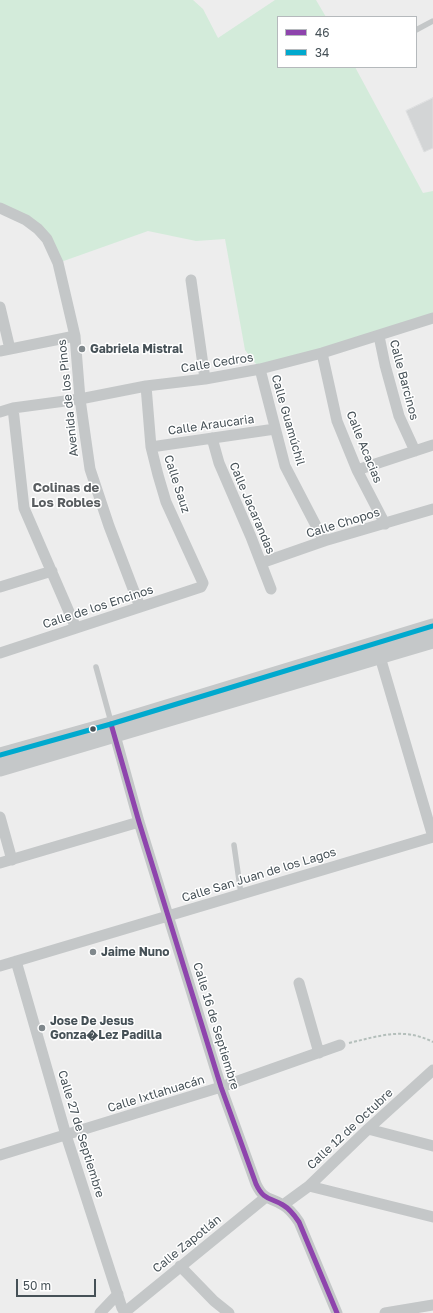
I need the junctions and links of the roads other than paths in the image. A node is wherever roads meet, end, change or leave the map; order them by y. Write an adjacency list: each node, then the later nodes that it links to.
1 (433, 21): 2 (lane)
2 (417, 29)
3 (0, 208): 7 (street, Avenida de los Pinos)
4 (191, 280): 12 (street)
5 (0, 306): 9 (street)
6 (433, 318): 8 (street, Calle Cedros)
7 (75, 336): 9 (street); 14 (street, Avenida de los Pinos)
8 (379, 336): 10 (street, Calle Cedros); 21 (street, Calle Barcinos)
9 (5, 350)
10 (322, 354): 11 (street, Calle Cedros); 22 (street, Calle Acacias)
11 (260, 369): 12 (street, Calle Cedros); 17 (street, Calle Guamúchil)
12 (205, 379): 13 (street, Calle Cedros)
13 (146, 386): 14 (street, Calle Cedros); 20 (street, Calle Sauz)
14 (80, 399): 15 (street, Calle Cedros); 31 (street, Avenida de los Pinos)
15 (13, 408): 16 (street, Calle Cedros); 27 (street)
16 (0, 412)
17 (275, 429): 18 (street, Calle Araucaria); 25 (street, Calle Guamúchil)
18 (212, 438): 20 (street, Calle Araucaria); 26 (street, Calle Jacarandas)
19 (433, 445): 21 (street)
20 (151, 447): 28 (street, Calle Sauz)
21 (415, 451): 22 (street)
22 (357, 470): 24 (street, Calle Acacias)
23 (433, 508): 24 (street, Calle Chopos)
24 (385, 524): 25 (street, Calle Chopos)
25 (324, 541): 26 (street, Calle Chopos)
26 (261, 563): 30 (street, Calle Jacarandas)
27 (52, 571): 29 (street); 33 (street)
28 (202, 585): 31 (street, Calle de los Encinos)
29 (0, 587)
30 (271, 589)
31 (140, 608): 33 (street, Calle de los Encinos)
32 (433, 626): 35 (street)
33 (76, 628): 36 (street, Calle de los Encinos)
34 (433, 641): 35 (street)
35 (378, 650): 38 (street); 43 (street)
36 (0, 652)
37 (96, 667): 38 (lane)
38 (113, 729): 39 (street); 40 (street); 42 (street, Calle 16 de Septiembre)
39 (0, 756)
40 (0, 769)
41 (0, 817): 45 (street)
42 (140, 822): 45 (street); 48 (street, Calle 16 de Septiembre)
43 (433, 837): 47 (street, Calle San Juan de los Lagos)
44 (234, 845): 47 (lane)
45 (12, 860): 46 (street)
46 (0, 863)
47 (241, 894): 48 (street, Calle San Juan de los Lagos)
48 (168, 915): 49 (street, Calle San Juan de los Lagos); 55 (street, Calle 16 de Septiembre)
49 (16, 961): 50 (street, Calle San Juan de los Lagos); 57 (street, Calle 27 de Septiembre)
50 (0, 966)
51 (298, 983): 53 (street)
52 (340, 1045): 53 (street, Calle Ixtlahuacán)
53 (319, 1053): 55 (street, Calle Ixtlahuacán)
54 (433, 1070): 56 (street, Calle 12 de Octubre)
55 (221, 1087): 57 (street, Calle Ixtlahuacán); 61 (street, Calle 16 de Septiembre)
56 (368, 1129): 58 (street); 60 (street, Calle 12 de Octubre)
57 (66, 1135): 59 (street, Calle Ixtlahuacán); 65 (street, Calle 27 de Septiembre)
58 (433, 1146)
59 (0, 1155)
60 (309, 1186): 62 (street, Calle 12 de Octubre); 63 (street)
61 (266, 1198): 62 (street); 64 (street, Calle Zapotlán)
62 (283, 1205): 70 (street)
63 (433, 1217)
64 (180, 1266): 67 (street, Calle Zapotlán); 69 (street)
65 (118, 1294): 67 (street, Calle 27 de Septiembre); 68 (street)
66 (433, 1305): 71 (street)
67 (125, 1312)
68 (100, 1313)
69 (229, 1313)
70 (337, 1313)
71 (385, 1313)

